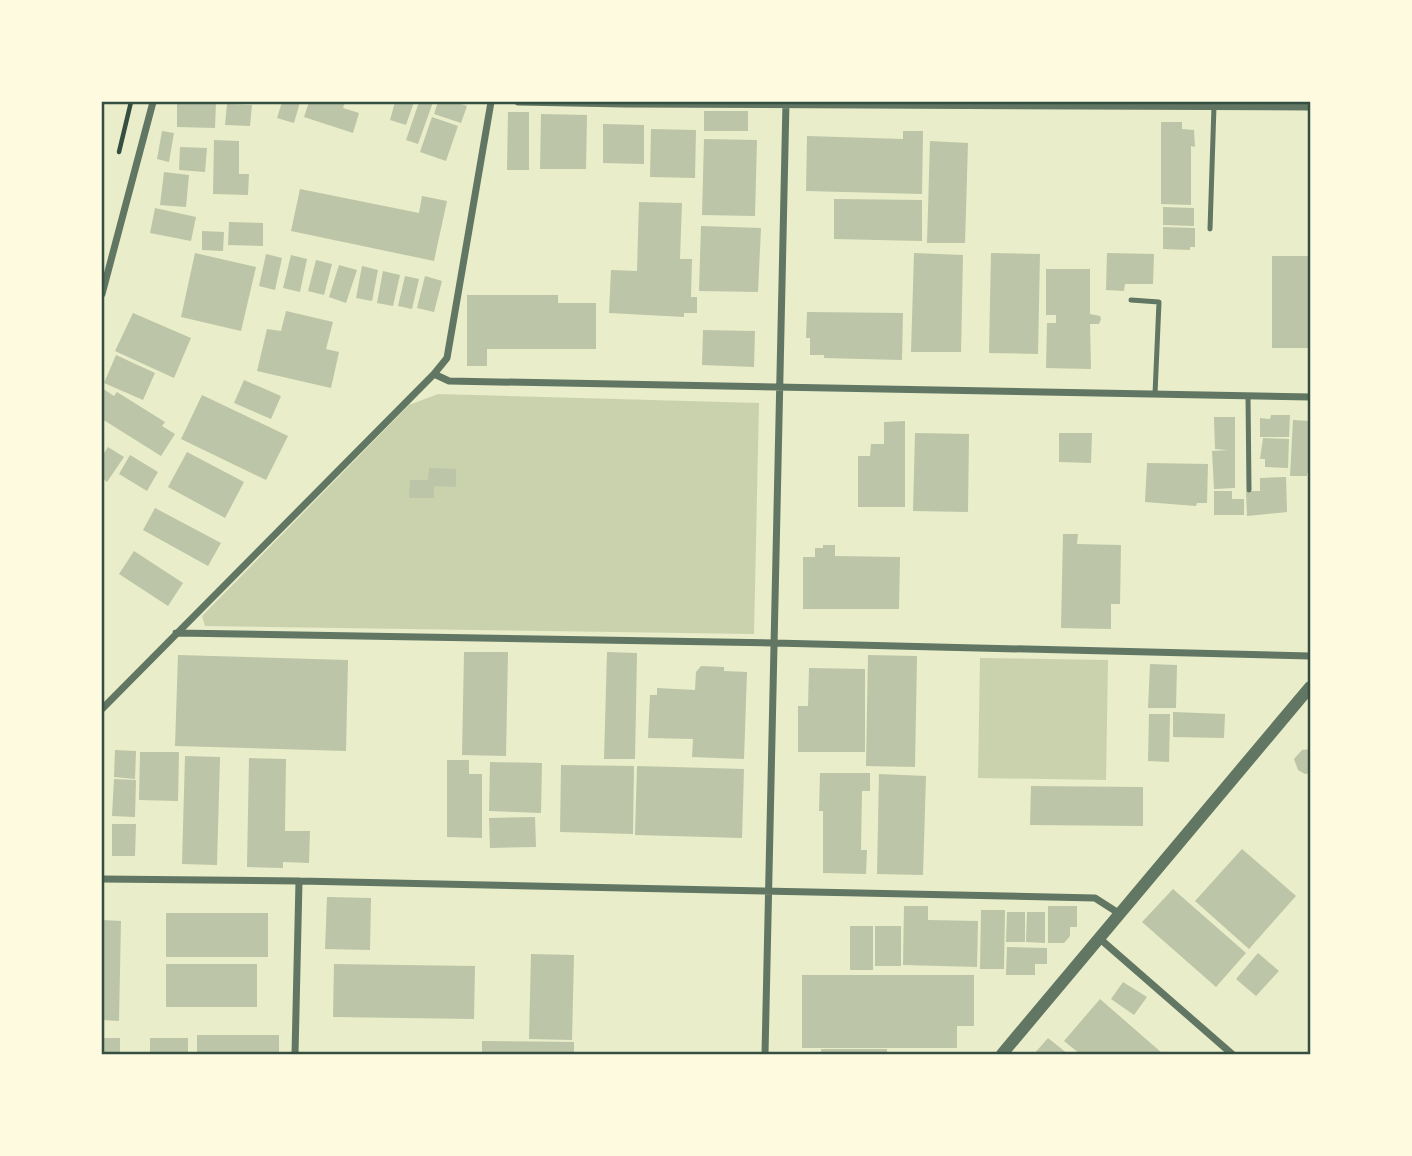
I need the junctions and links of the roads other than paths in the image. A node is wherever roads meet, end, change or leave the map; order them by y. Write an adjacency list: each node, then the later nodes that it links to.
1 (153, 102): 11 (street)
2 (491, 102): 13 (street)
3 (517, 102): 4 (street)
4 (625, 103): 5 (street)
5 (786, 103): 6 (street); 14 (street)
6 (1006, 103): 7 (street)
7 (1135, 104): 8 (street)
8 (1214, 106): 9 (street); 10 (lane)
9 (1311, 107)
10 (1210, 229)
11 (102, 294)
12 (1131, 300): 15 (lane)
13 (435, 374): 14 (street); 19 (street)
14 (780, 387): 15 (street); 20 (street)
15 (1155, 394): 16 (street)
16 (1248, 396): 17 (street); 18 (lane)
17 (1311, 397)
18 (1249, 490)
19 (176, 633): 20 (street); 23 (street)
20 (774, 643): 21 (street); 26 (street)
21 (1311, 656)
22 (1311, 687): 27 (street)
23 (102, 709)
24 (102, 880): 25 (street)
25 (299, 881): 26 (street); 29 (street)
26 (769, 893): 27 (street); 30 (street)
27 (1121, 915): 28 (street)
28 (1099, 938): 31 (street); 32 (street)
29 (295, 1055)
30 (765, 1055)
31 (1002, 1055)
32 (1232, 1055)

